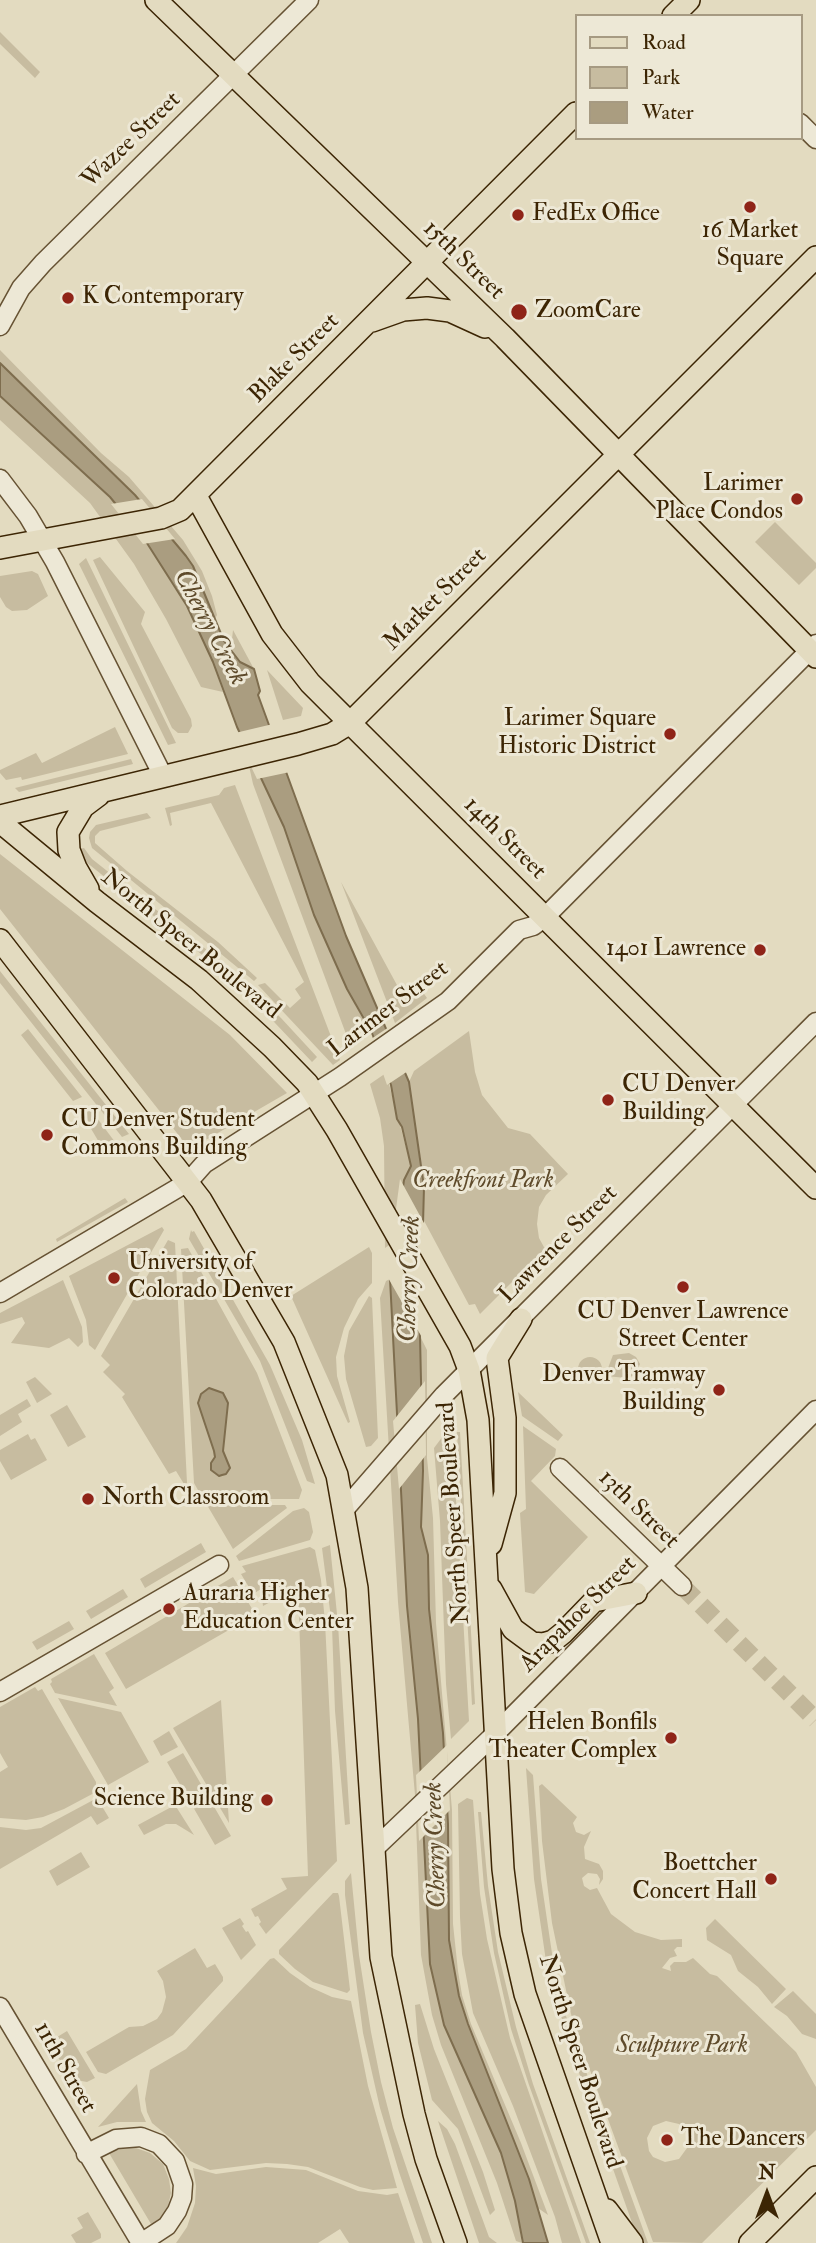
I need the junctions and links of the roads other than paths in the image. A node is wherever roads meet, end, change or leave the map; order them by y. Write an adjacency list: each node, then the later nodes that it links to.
1 (156, 0): 3 (main road, 15th Street)
2 (309, 0): 3 (street, Wazee Street)
3 (233, 76): 8 (main road, 15th Street); 9 (street, Wazee Street)
4 (574, 115): 8 (main road, Blake Street)
5 (802, 125): 6 (street)
6 (816, 139)
7 (816, 257): 12 (main road, Market Street)
8 (427, 263): 10 (main road, Blake Street); 11 (main road, 15th Street)
9 (2, 322)
10 (368, 322): 11 (main road); 14 (main road, Blake Street)
11 (505, 338): 12 (main road, 15th Street)
12 (618, 454): 17 (main road, 15th Street); 18 (main road, Market Street)
13 (0, 479): 15 (street)
14 (196, 496): 15 (main road, Blake Street); 18 (main road, 14th Street)
15 (43, 540): 16 (main road, Blake Street); 19 (street)
16 (0, 548)
17 (814, 651): 24 (street, Larimer Street)
18 (350, 723): 19 (main road, Market Street); 24 (main road, 14th Street)
19 (163, 776): 20 (main road, Market Street)
20 (108, 789): 21 (main road, Market Street); 23 (main road)
21 (0, 816)
22 (0, 822): 23 (main road, North Speer Boulevard)
23 (97, 902): 27 (main road, North Speer Boulevard)
24 (545, 916): 27 (street, Larimer Street); 28 (main road, 14th Street)
25 (0, 940): 29 (main road)
26 (816, 1022): 28 (street, Lawrence Street)
27 (314, 1094): 29 (street, Larimer Street); 33 (main road, North Speer Boulevard)
28 (733, 1104): 30 (main road, 14th Street); 32 (street, Lawrence Street)
29 (188, 1182): 31 (street, Larimer Street); 36 (main road)
30 (816, 1188)
31 (0, 1293)
32 (521, 1319): 33 (street, Lawrence Street); 39 (main road)
33 (468, 1372): 36 (street, Lawrence Street); 39 (main road, North Speer Boulevard)
34 (816, 1410): 38 (street, Arapahoe Street)
35 (560, 1468): 38 (street, 13th Street)
36 (344, 1510): 44 (main road)
37 (219, 1565): 42 (street)
38 (662, 1567): 40 (street, 13th Street); 41 (street, Arapahoe Street)
39 (487, 1573): 41 (main road); 43 (main road, North Speer Boulevard)
40 (682, 1586)
41 (636, 1593): 43 (street, Arapahoe Street)
42 (0, 1692)
43 (496, 1733): 44 (street, Arapahoe Street); 48 (main road, North Speer Boulevard)
44 (373, 1850): 51 (main road)
45 (0, 2007): 46 (street, 11th Street)
46 (86, 2154): 50 (street, 11th Street); 50 (street, 11th Street)
47 (816, 2177): 49 (main road)
48 (595, 2195): 52 (main road, North Speer Boulevard); 53 (main road)
49 (750, 2242)
50 (141, 2243)
51 (456, 2243)
52 (612, 2243)
53 (632, 2243)

